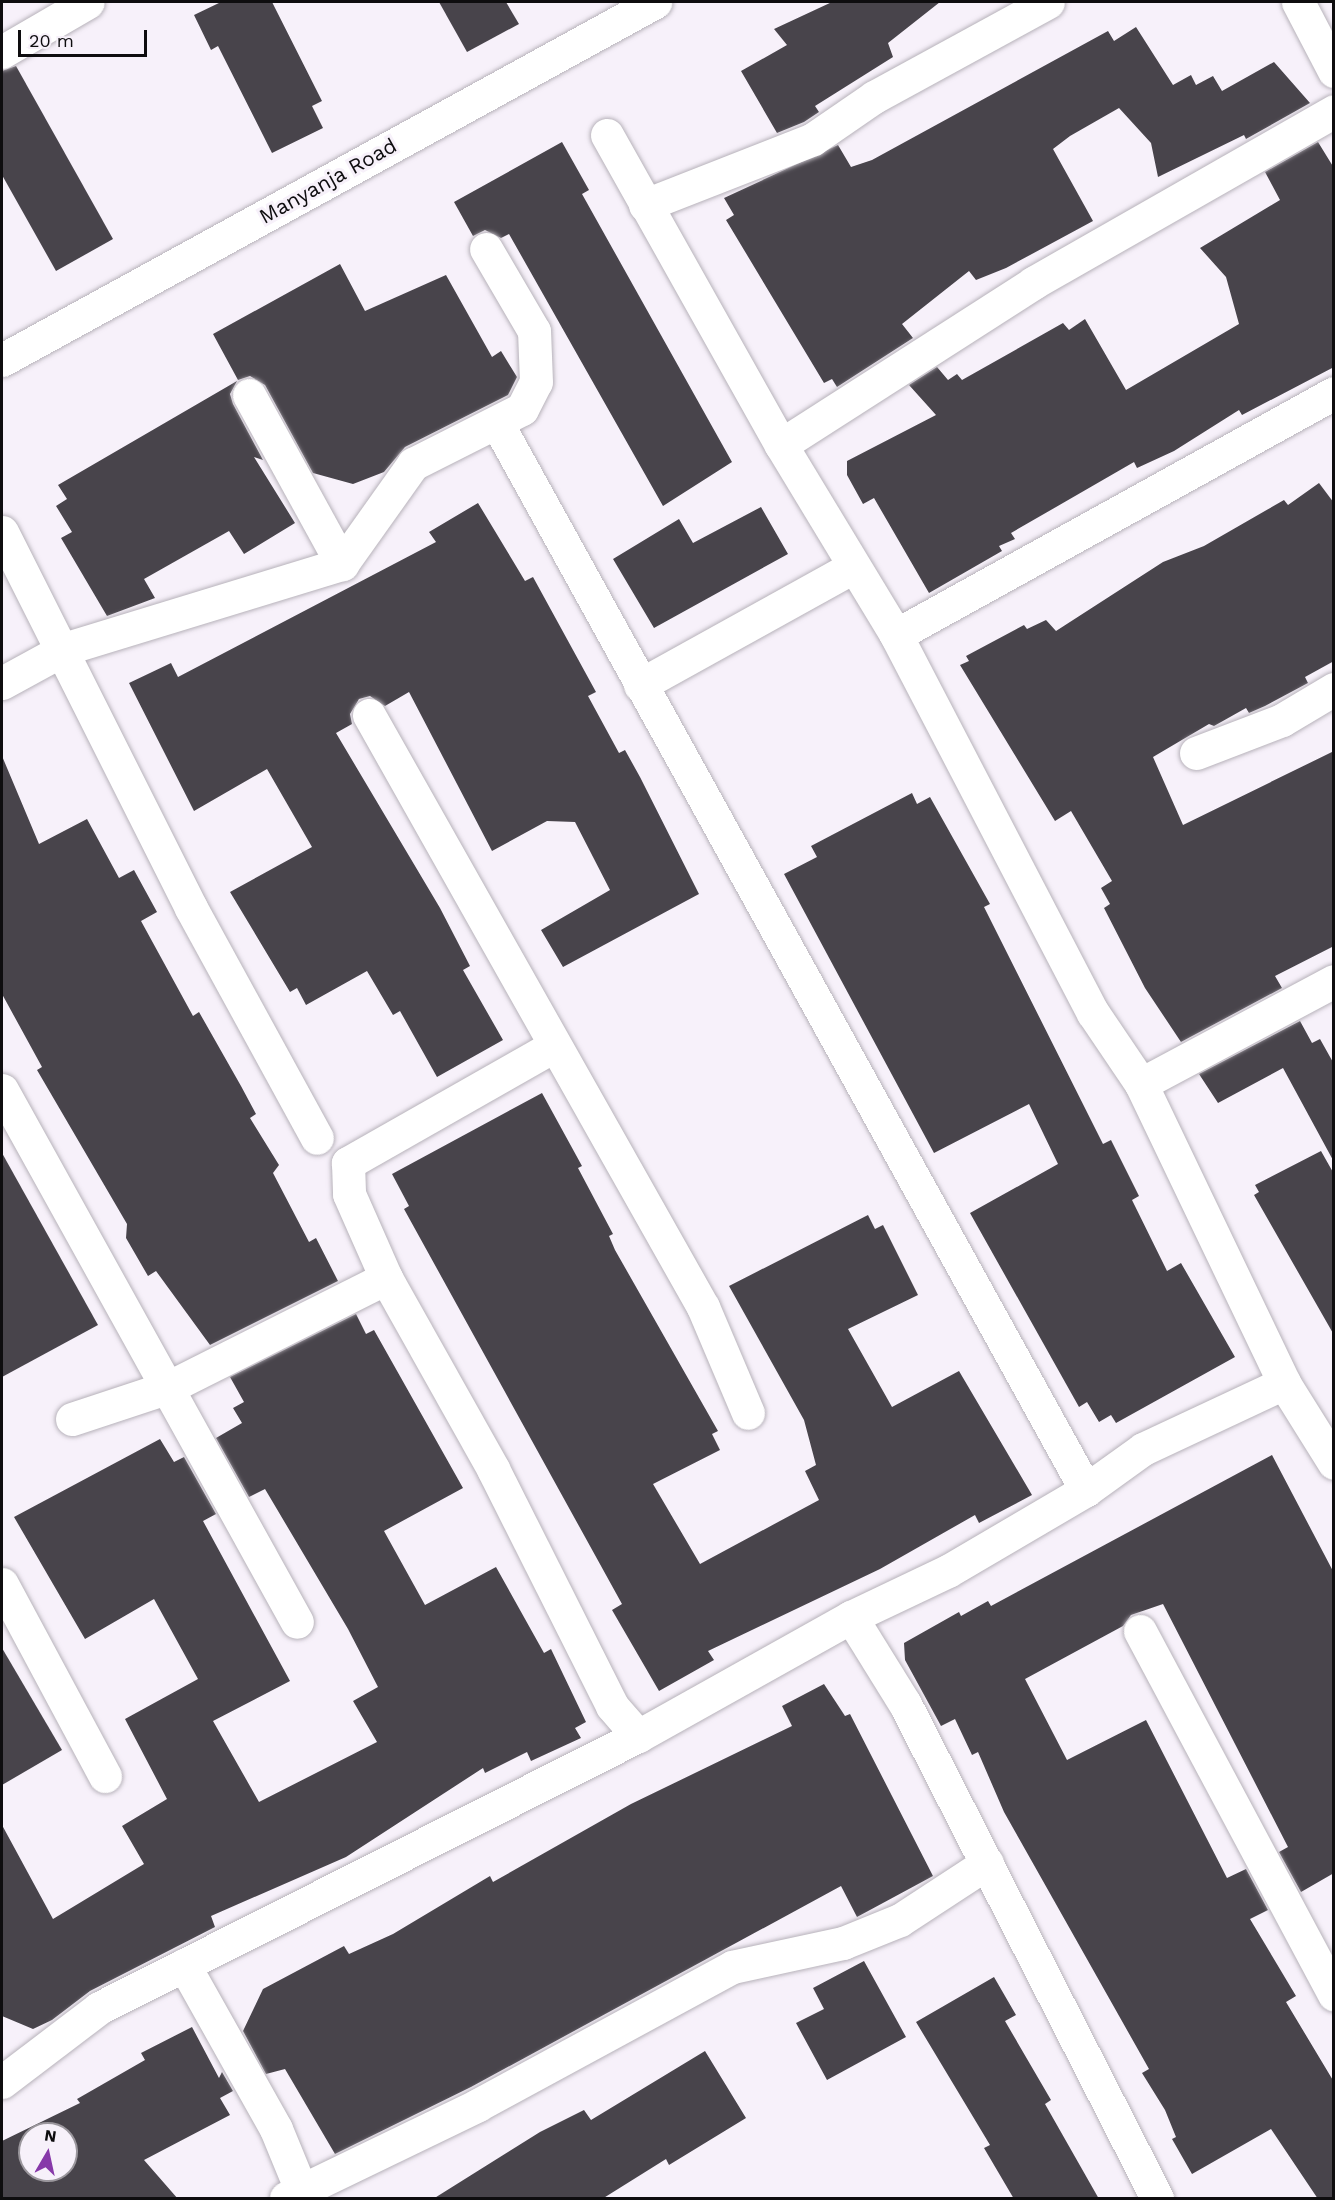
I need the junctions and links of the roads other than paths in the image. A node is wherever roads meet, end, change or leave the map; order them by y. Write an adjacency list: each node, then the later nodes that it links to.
1 (88, 2): 5 (street)
2 (654, 2): 11 (street, Manyanja Road)
3 (1048, 2): 9 (street)
4 (1298, 2): 6 (street)
5 (2, 52)
6 (1334, 71)
7 (1334, 111): 15 (street)
8 (607, 135): 9 (street)
9 (645, 205): 15 (street)
10 (486, 249): 14 (street)
11 (2, 360)
12 (1334, 393): 19 (street)
13 (249, 395): 17 (street)
14 (498, 423): 17 (street); 22 (street)
15 (781, 445): 18 (street)
16 (2, 532): 20 (street)
17 (342, 564): 20 (street)
18 (854, 567): 19 (street); 22 (street)
19 (896, 635): 28 (street)
20 (64, 648): 21 (street); 30 (street)
21 (2, 683)
22 (640, 685): 37 (street)
23 (1334, 689): 25 (street)
24 (369, 715): 27 (street)
25 (1196, 753)
26 (1334, 981): 28 (street)
27 (552, 1047): 31 (street); 34 (street)
28 (1142, 1084): 32 (street)
29 (2, 1090): 33 (street)
30 (317, 1138)
31 (386, 1278): 33 (street); 42 (street)
32 (1284, 1383): 36 (street); 37 (street)
33 (169, 1387): 35 (street); 40 (street)
34 (748, 1413)
35 (72, 1419)
36 (1334, 1463)
37 (1086, 1490): 39 (street)
38 (2, 1584): 43 (street)
39 (851, 1617): 42 (street); 44 (street)
40 (297, 1622)
41 (1140, 1630): 46 (street)
42 (638, 1736): 45 (street)
43 (105, 1776)
44 (987, 1863): 48 (street); 49 (street)
45 (184, 1965): 47 (street); 48 (street)
46 (1334, 1994)
47 (2, 2082)
48 (293, 2194)
49 (1157, 2199)

